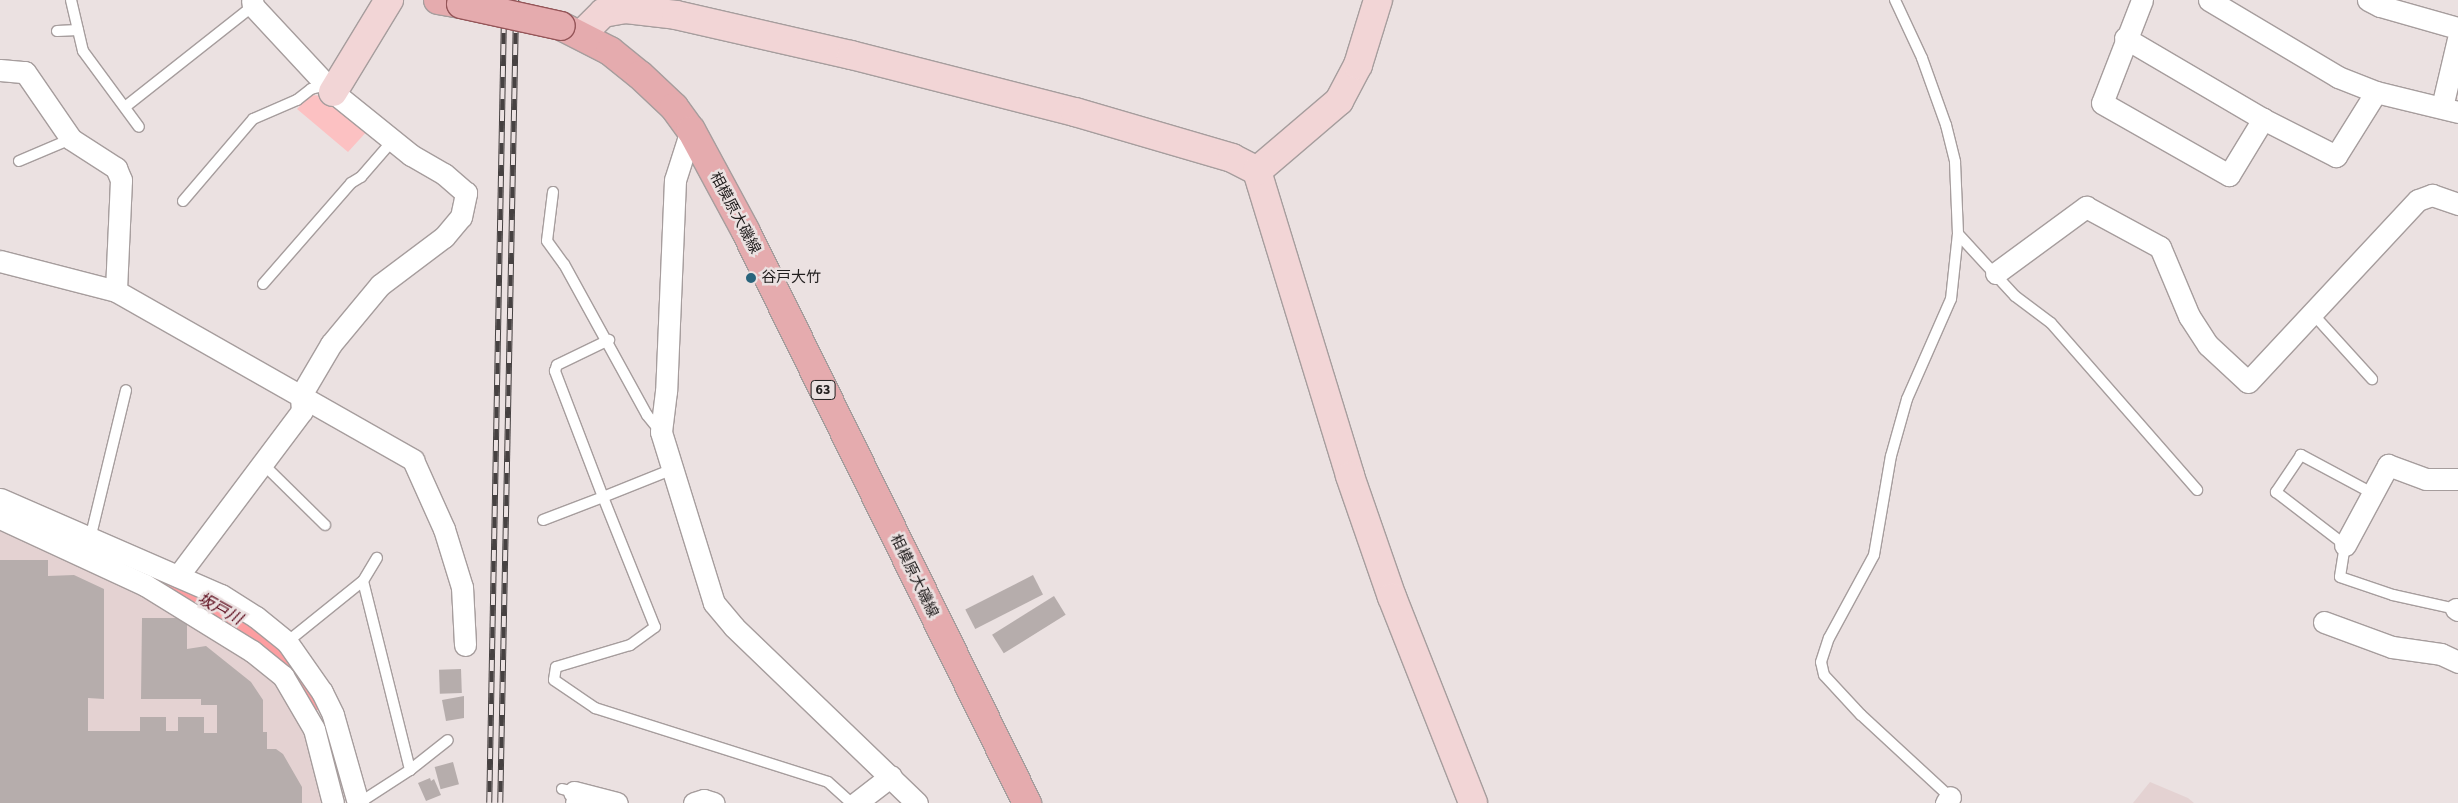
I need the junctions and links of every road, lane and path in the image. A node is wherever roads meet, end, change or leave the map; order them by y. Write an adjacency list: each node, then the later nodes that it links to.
1 (71, 0): 13 (lane)
2 (389, 0): 19 (street)
3 (1378, 0): 29 (street)
4 (1895, 0): 33 (lane)
5 (2142, 0): 16 (street)
6 (2209, 0): 11 (street)
7 (2368, 0): 12 (street)
8 (449, 2): 14 (main road, 相模原大磯線 / 63, bridge)
9 (253, 3): 19 (street); 21 (lane)
10 (598, 6): 14 (street); 29 (street)
11 (2237, 7): 20 (street)
12 (2458, 28)
13 (78, 30): 15 (lane); 21 (lane)
14 (572, 30): 25 (main road, 相模原大磯線 / 63)
15 (57, 31)
16 (2125, 38): 23 (street); 23 (street)
17 (2458, 39): 22 (street)
18 (0, 70): 26 (street)
19 (329, 88): 27 (street); 31 (lane)
20 (2376, 92): 22 (street); 23 (street)
21 (125, 107): 24 (lane)
22 (2450, 110)
23 (2264, 119)
24 (139, 127)
25 (691, 130): 43 (street); 77 (main road, 相模原大磯線 / 63)
26 (71, 139): 28 (lane); 37 (street)
27 (393, 140): 36 (lane); 42 (street)
28 (18, 161)
29 (1257, 171): 78 (street)
30 (553, 192): 39 (lane)
31 (183, 201)
32 (2458, 204): 38 (street)
33 (1958, 234): 35 (lane); 68 (lane)
34 (0, 260): 37 (street)
35 (1996, 273): 38 (street); 47 (lane)
36 (263, 284)
37 (116, 291): 42 (street)
38 (2313, 314): 40 (lane)
39 (609, 340): 43 (lane); 49 (lane)
40 (2372, 379)
41 (126, 390): 54 (lane)
42 (301, 395): 44 (street); 62 (street)
43 (661, 432): 45 (street)
44 (263, 464): 53 (lane); 57 (street)
45 (673, 469): 49 (lane); 66 (street)
46 (2458, 479): 48 (street)
47 (2197, 490)
48 (2372, 492): 55 (street); 55 (lane)
49 (603, 497): 52 (lane); 74 (lane)
50 (0, 499): 54 (street)
51 (0, 518): 69 (street)
52 (543, 520)
53 (325, 525)
54 (90, 539): 57 (street)
55 (2345, 545): 59 (lane)
56 (377, 558): 58 (lane)
57 (178, 576): 61 (street)
58 (363, 581): 61 (lane); 65 (lane)
59 (2457, 609)
60 (2324, 622): 63 (street)
61 (286, 642): 70 (street)
62 (465, 646)
63 (2458, 662)
64 (448, 740): 65 (lane)
65 (410, 770): 70 (lane)
66 (891, 776): 75 (street); 76 (street)
67 (569, 795): 71 (street)
68 (1948, 800)
69 (333, 803)
70 (358, 803)
71 (617, 803)
72 (694, 803): 73 (street)
73 (714, 803)
74 (851, 803)
75 (856, 803)
76 (917, 803)
77 (1027, 803)
78 (1473, 803)

